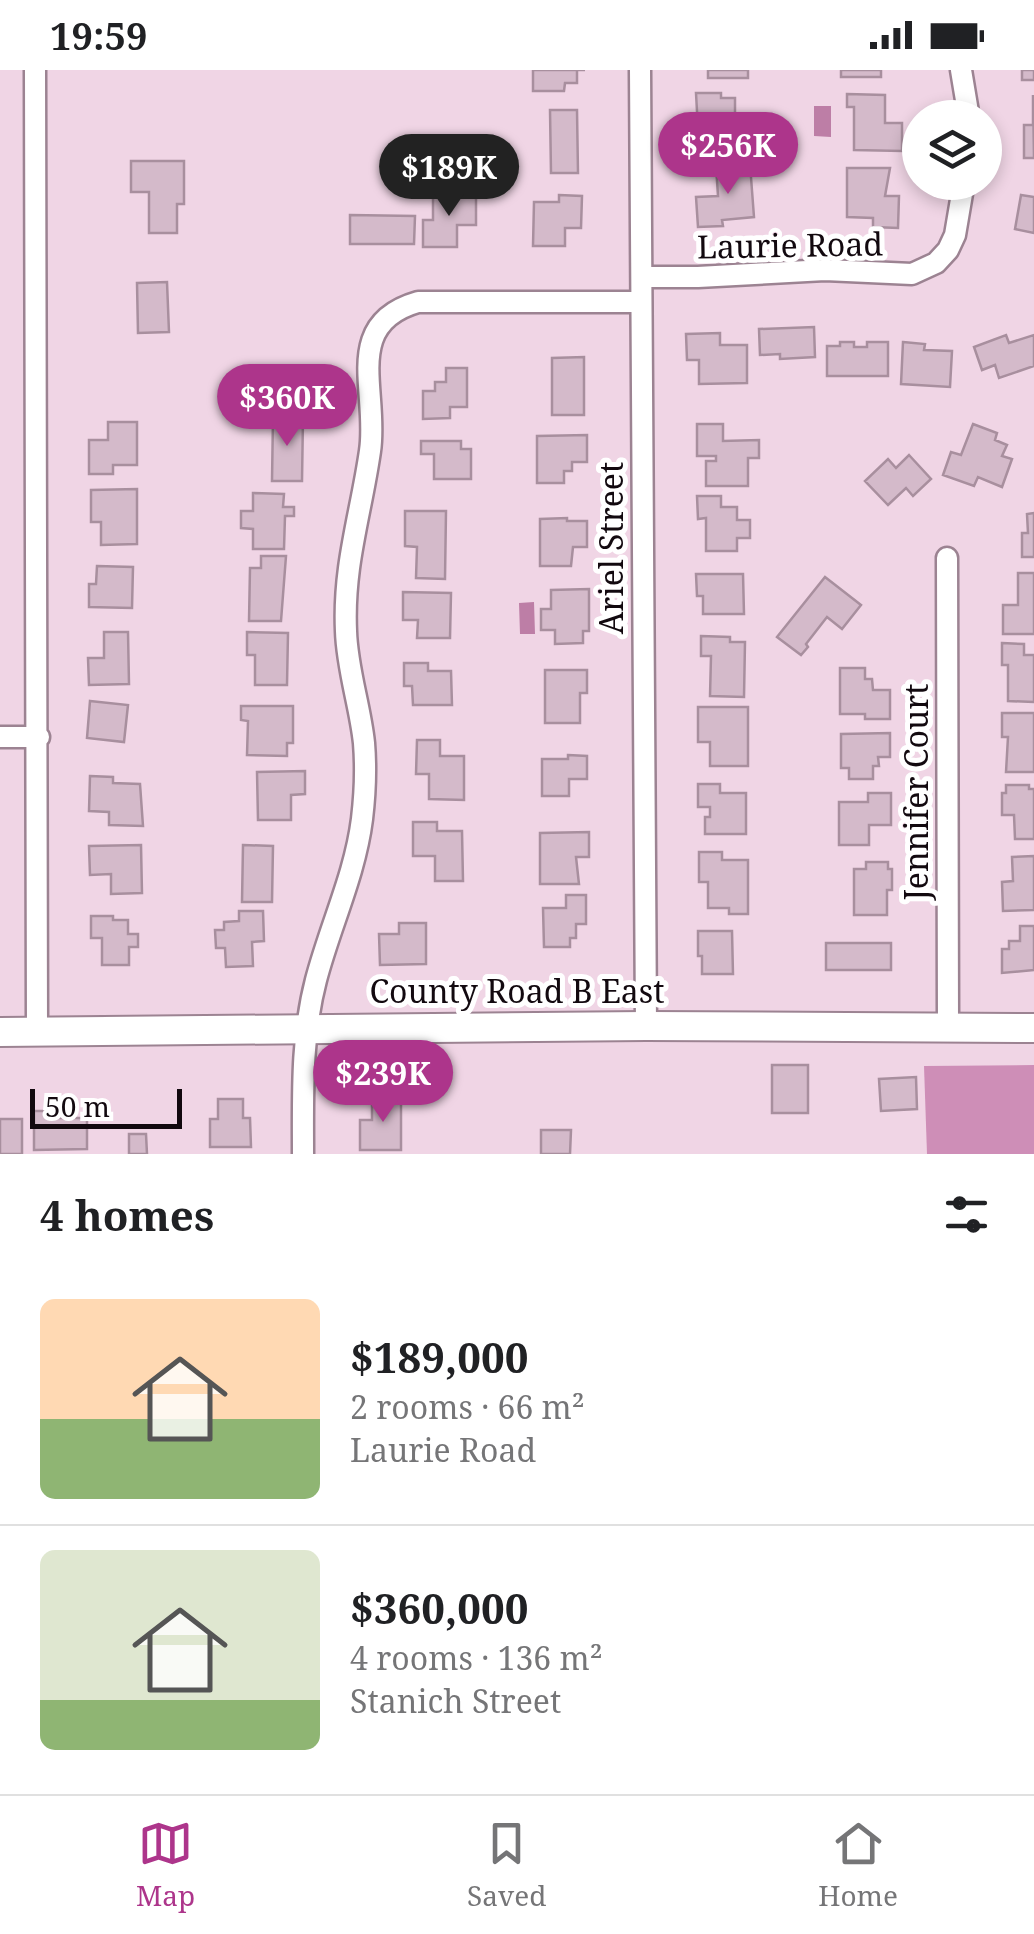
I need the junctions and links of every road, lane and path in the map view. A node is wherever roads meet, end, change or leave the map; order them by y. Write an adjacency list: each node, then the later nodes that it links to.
1 (36, 70): 10 (street)
2 (640, 70): 6 (street, Ariel Street)
3 (961, 70): 4 (street)
4 (966, 100)
5 (961, 200): 6 (street, Laurie Road)
6 (642, 276): 7 (street, Ariel Street)
7 (641, 302): 11 (street, Ariel Street); 12 (street)
8 (947, 558): 13 (street, Jennifer Court)
9 (0, 737): 10 (street)
10 (39, 737): 16 (street)
11 (646, 1026): 12 (street, County Road B East); 13 (street, County Road B East)
12 (307, 1028): 16 (street, County Road B East); 17 (street)
13 (948, 1028): 14 (street, County Road B East)
14 (1034, 1028)
15 (0, 1032): 16 (street, County Road B East)
16 (37, 1032)
17 (303, 1154)

